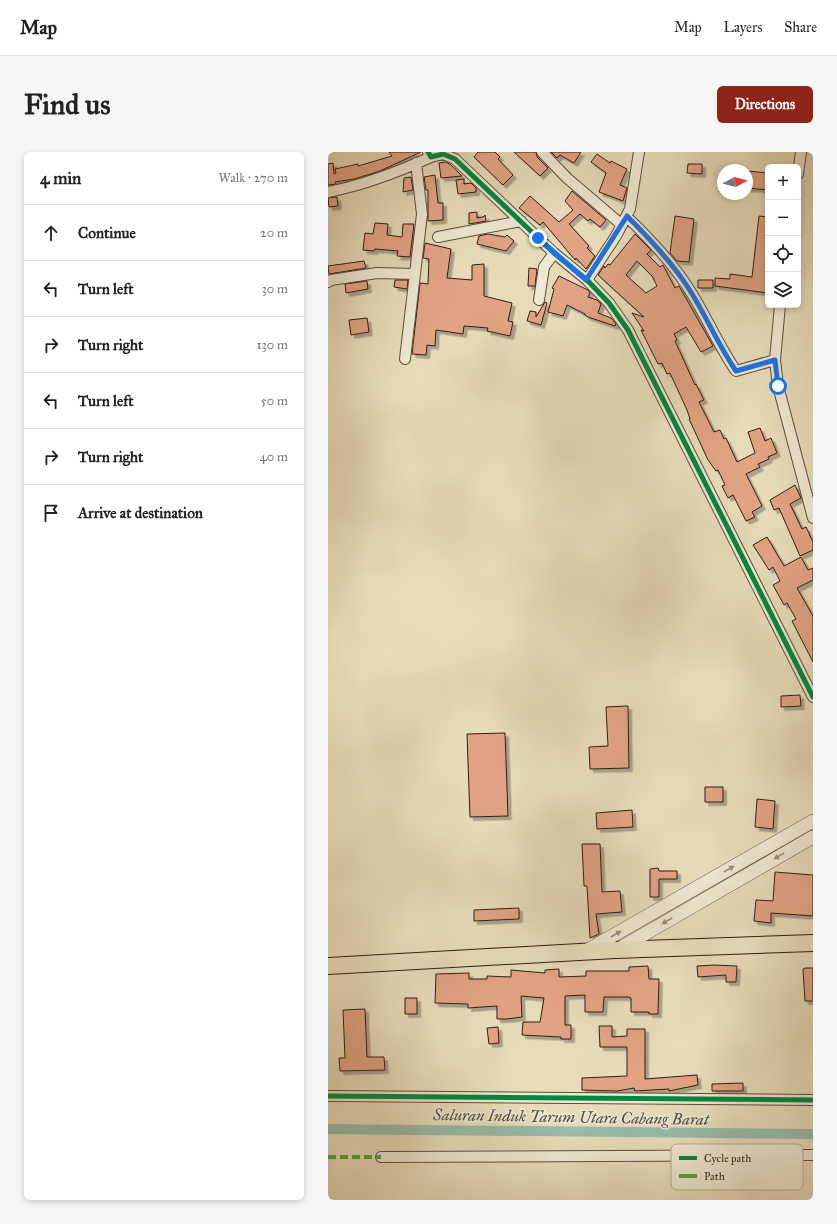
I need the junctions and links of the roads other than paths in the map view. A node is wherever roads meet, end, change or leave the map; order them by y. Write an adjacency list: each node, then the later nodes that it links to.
1 (542, 152): 9 (street)
2 (638, 152): 9 (street)
3 (801, 152): 6 (street)
4 (429, 154): 5 (street); 8 (street)
5 (416, 163): 7 (street); 12 (street)
6 (799, 164)
7 (328, 192)
8 (521, 221): 10 (street); 11 (street)
9 (625, 221): 13 (street); 18 (street)
10 (438, 237)
11 (554, 253): 13 (street); 15 (street)
12 (415, 274): 14 (street); 17 (street)
13 (586, 280): 20 (street)
14 (328, 282)
15 (539, 300)
16 (780, 308): 18 (street)
17 (405, 359)
18 (775, 360): 19 (street)
19 (813, 518)
20 (813, 697)
21 (813, 821): 25 (street, one-way to 21)
22 (813, 837): 24 (street, one-way to 24)
23 (813, 943): 24 (main road)
24 (615, 950): 25 (main road)
25 (582, 953): 26 (main road)
26 (328, 966)
27 (328, 1096): 28 (street)
28 (813, 1100)
29 (803, 1155): 30 (street)
30 (813, 1155)
31 (671, 1156): 32 (street)
32 (381, 1157)

